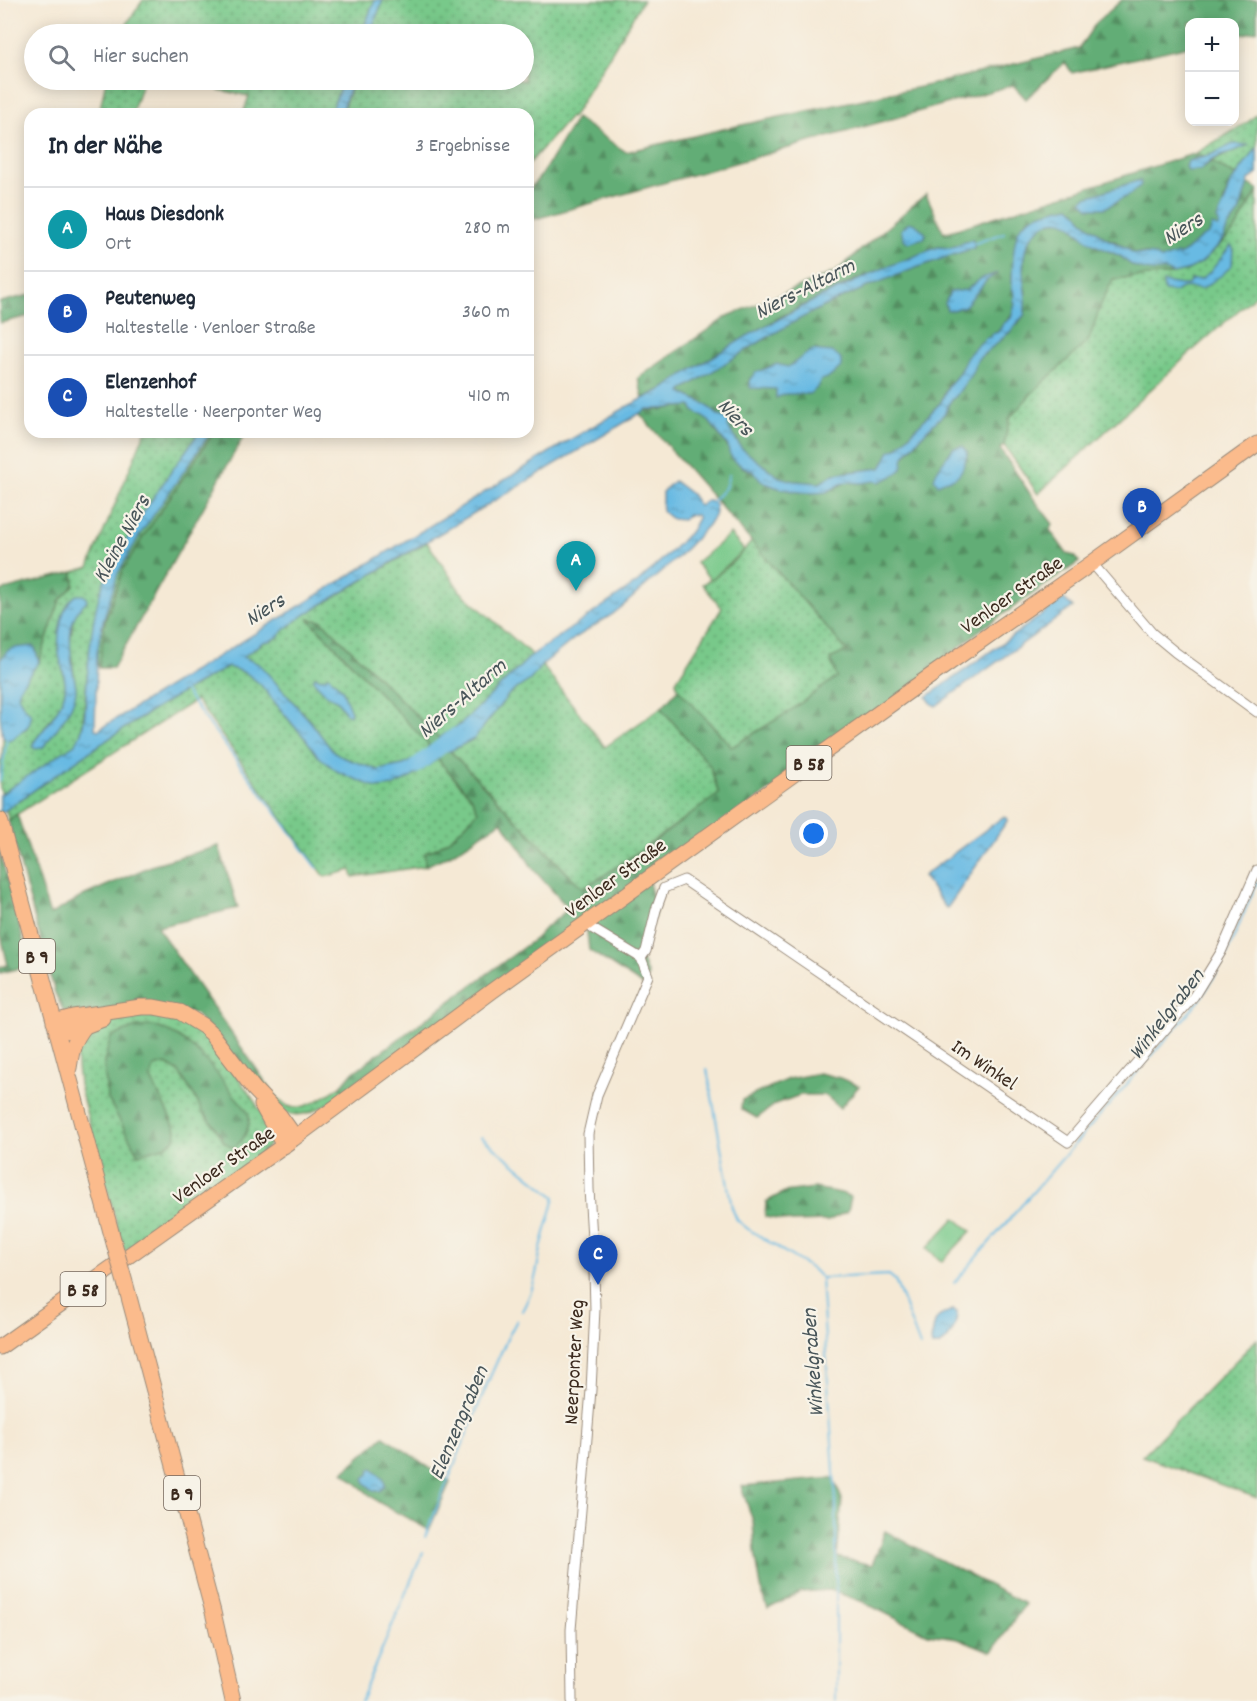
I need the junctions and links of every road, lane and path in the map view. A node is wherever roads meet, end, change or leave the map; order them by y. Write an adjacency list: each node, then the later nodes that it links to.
1 (1257, 444): 2 (main road, Venloer Straße / B 58)
2 (1092, 563): 3 (street); 6 (main road, Venloer Straße / B 58)
3 (1257, 712)
4 (1, 824): 10 (main road, B 9)
5 (1257, 870): 7 (street, Im Winkel)
6 (586, 923): 7 (street); 14 (main road, Venloer Straße / B 58)
7 (641, 958): 18 (street, Neerponter Weg)
8 (129, 1009): 9 (main road); 10 (main road); 12 (main road)
9 (85, 1026): 10 (main road); 11 (main road)
10 (56, 1028): 11 (main road, B 9)
11 (68, 1073): 17 (main road, B 9, bridge)
12 (254, 1089): 13 (main road); 15 (main road)
13 (280, 1116): 14 (main road); 15 (main road)
14 (321, 1119): 15 (main road, Venloer Straße / B 58)
15 (290, 1142): 16 (main road, Venloer Straße / B 58)
16 (0, 1347)
17 (233, 1701)
18 (572, 1701)

